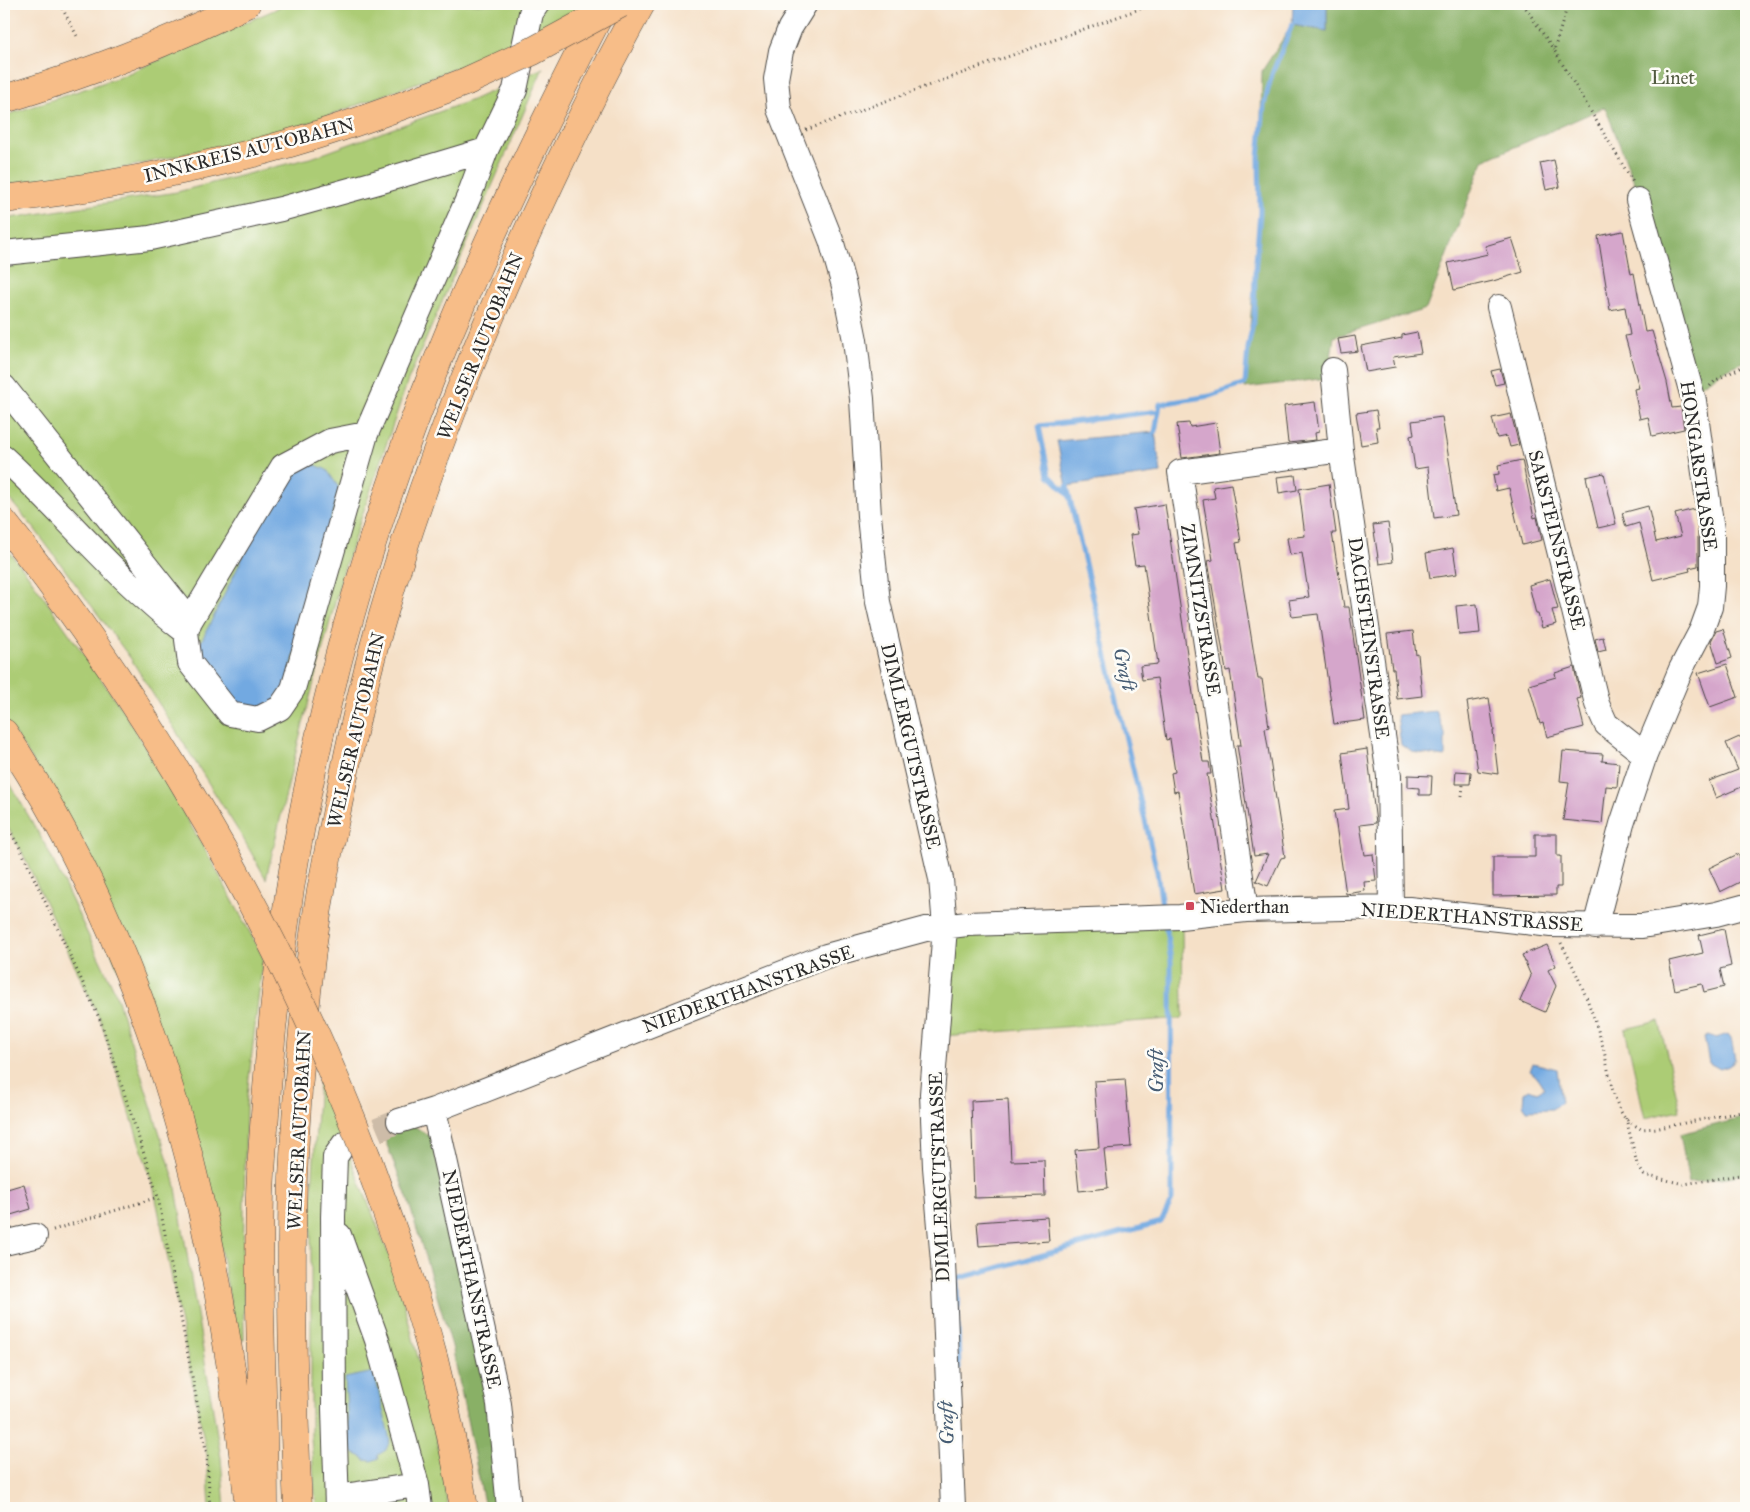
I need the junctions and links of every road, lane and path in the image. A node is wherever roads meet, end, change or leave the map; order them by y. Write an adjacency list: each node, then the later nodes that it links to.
1 (60, 4): 11 (path)
2 (246, 4): 13 (highway)
3 (537, 4): 15 (street)
4 (606, 4): 54 (highway, WELSER AUTOBAHN)
5 (620, 4): 16 (highway, INNKREIS AUTOBAHN, bridge)
6 (641, 4): 55 (highway, WELSER AUTOBAHN)
7 (805, 4): 14 (street, DIMLERGUTSTRASSE)
8 (1153, 4): 14 (path)
9 (1522, 4): 12 (path)
10 (1568, 4): 12 (path)
11 (78, 38)
12 (1554, 50): 17 (path)
13 (4, 99)
14 (789, 136): 38 (street, DIMLERGUTSTRASSE)
15 (486, 150): 18 (street); 24 (street)
16 (4, 199)
17 (1638, 200): 23 (street, HONGARSTRASSE)
18 (4, 253)
19 (1499, 307): 30 (street, SARSTEINSTRASSE)
20 (1746, 365): 23 (path)
21 (1333, 370): 25 (street, DACHSTEINSTRASSE)
22 (4, 387): 28 (street)
23 (1694, 401): 30 (street, HONGARSTRASSE)
24 (366, 434): 28 (street); 28 (street)
25 (1342, 450): 35 (street, DACHSTEINSTRASSE); 36 (street, ZIMNITZSTRASSE)
26 (4, 458): 28 (street)
27 (4, 523): 57 (highway, bridge)
28 (188, 626)
29 (4, 734): 53 (highway)
30 (1645, 755): 39 (street, HONGARSTRASSE)
31 (1463, 785): 32 (path)
32 (1462, 796)
33 (4, 821): 46 (path)
34 (1746, 906): 39 (street, NIEDERTHANSTRASSE)
35 (1392, 907): 36 (street, NIEDERTHANSTRASSE); 37 (street, NIEDERTHANSTRASSE)
36 (1246, 910): 38 (street, NIEDERTHANSTRASSE)
37 (1552, 925): 39 (street, NIEDERTHANSTRASSE); 42 (path)
38 (945, 927): 40 (street, NIEDERTHANSTRASSE); 59 (street, DIMLERGUTSTRASSE)
39 (1595, 927)
40 (434, 1110): 43 (street); 58 (street, NIEDERTHANSTRASSE)
41 (1746, 1111): 42 (path)
42 (1626, 1118): 45 (path)
43 (399, 1121)
44 (344, 1144): 47 (street)
45 (1746, 1174)
46 (158, 1197): 48 (path); 52 (path)
47 (333, 1217): 50 (street); 51 (street)
48 (35, 1236): 49 (street)
49 (4, 1243)
50 (417, 1485): 51 (street); 56 (street)
51 (337, 1503)
52 (210, 1508)
53 (249, 1508)
54 (264, 1508)
55 (298, 1508)
56 (420, 1508)
57 (464, 1508)
58 (509, 1508)
59 (953, 1508)

